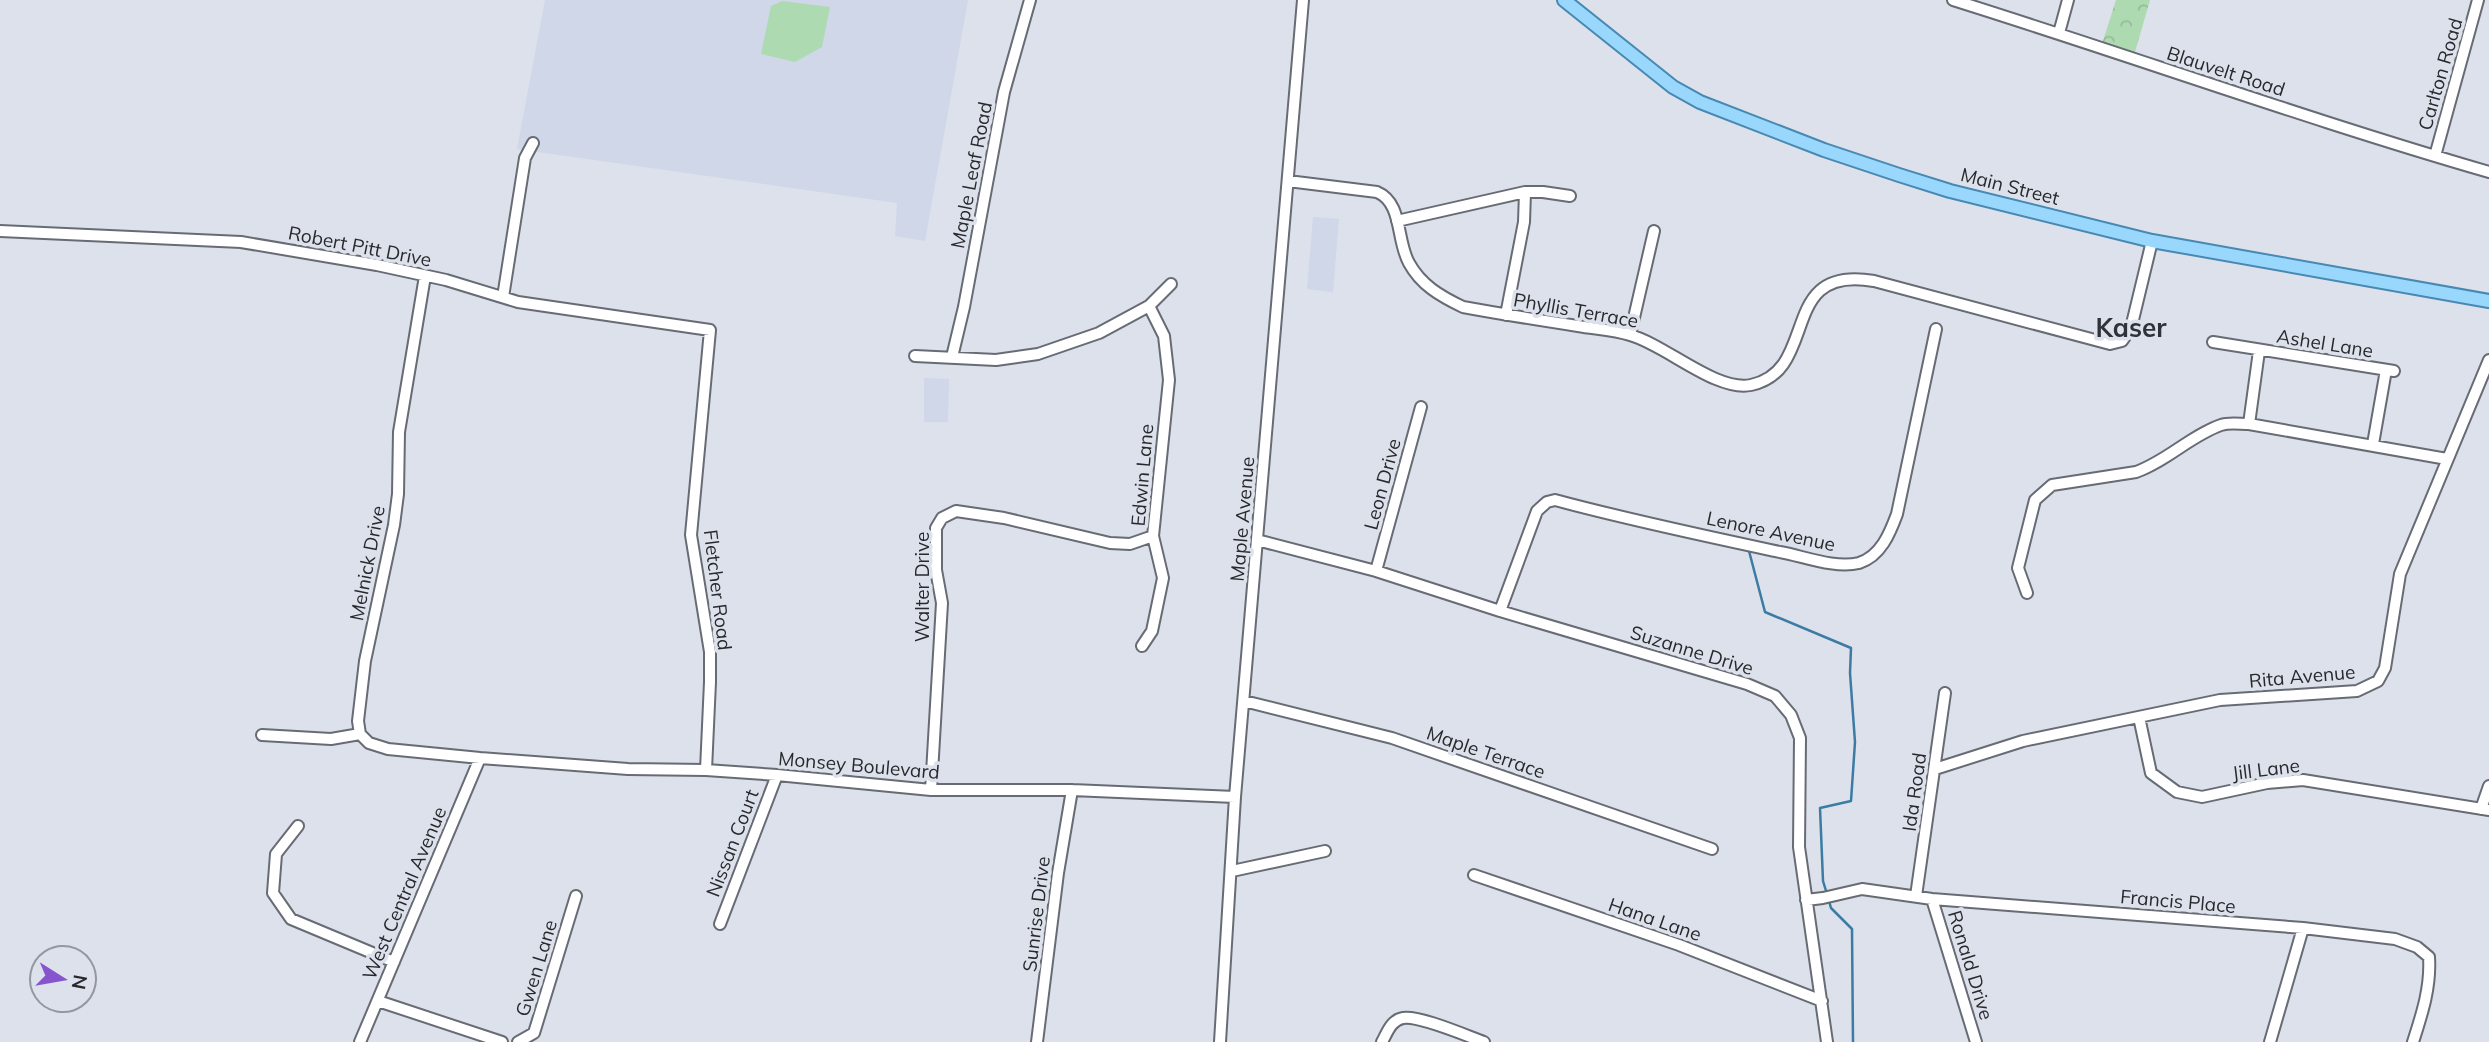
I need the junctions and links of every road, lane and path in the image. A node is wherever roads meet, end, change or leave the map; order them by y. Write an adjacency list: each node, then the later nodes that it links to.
1 (1030, 0): 30 (street, Maple Leaf Road)
2 (1303, 0): 11 (street, Maple Avenue)
3 (1564, 0): 17 (main road, Main Street)
4 (1953, 0): 7 (street, Blauvelt Road)
5 (2068, 0): 7 (street)
6 (2478, 0): 9 (street, Carlton Road)
7 (2059, 33): 9 (street, Blauvelt Road)
8 (533, 143): 20 (street)
9 (2435, 156): 10 (street, Blauvelt Road)
10 (2489, 172)
11 (1288, 181): 14 (street, Phyllis Terrace); 37 (street, Maple Avenue)
12 (1525, 192): 13 (street); 14 (street); 23 (street)
13 (1570, 196)
14 (1397, 221): 23 (street, Phyllis Terrace)
15 (0, 231): 18 (street, Robert Pitt Drive)
16 (1654, 231): 26 (street)
17 (2152, 241): 21 (main road, Main Street); 26 (street, Phyllis Terrace)
18 (425, 276): 20 (street, Robert Pitt Drive); 45 (street, Melnick Drive)
19 (1171, 285): 22 (street)
20 (503, 297): 25 (street, Robert Pitt Drive)
21 (2489, 301)
22 (1149, 306): 30 (street); 36 (street, Edwin Lane)
23 (1506, 315): 26 (street, Phyllis Terrace)
24 (1936, 329): 40 (street, Lenore Avenue)
25 (710, 330): 49 (street, Fletcher Road)
26 (1630, 335)
27 (2213, 342): 28 (street, Ashel Lane)
28 (2259, 351): 33 (street, Ashel Lane); 34 (street, Ashel Lane)
29 (915, 356): 30 (street)
30 (951, 357)
31 (2489, 360): 35 (street, Rita Avenue)
32 (1421, 407): 38 (street, Leon Drive)
33 (2249, 424): 34 (street); 39 (street)
34 (2373, 444): 35 (street)
35 (2447, 459): 44 (street, Rita Avenue)
36 (1153, 536): 41 (street, Edwin Lane); 52 (street, Walter Drive)
37 (1257, 540): 38 (street, Suzanne Drive); 43 (street, Maple Avenue)
38 (1376, 571): 40 (street, Suzanne Drive)
39 (2026, 593)
40 (1500, 611): 64 (street, Suzanne Drive)
41 (1142, 646)
42 (1945, 693): 48 (street, Ida Road)
43 (1244, 701): 54 (street, Maple Avenue); 57 (street, Maple Terrace)
44 (2139, 717): 48 (street, Rita Avenue); 55 (street, Jill Lane)
45 (360, 734): 46 (street); 47 (street)
46 (262, 735)
47 (480, 758): 49 (street, Monsey Boulevard); 67 (street, West Central Avenue)
48 (1936, 769): 61 (street, Ida Road)
49 (706, 770): 50 (street, Monsey Boulevard)
50 (777, 775): 52 (street, Monsey Boulevard); 65 (street, Nissan Court)
51 (2489, 786): 55 (street)
52 (931, 790): 53 (street, Monsey Boulevard)
53 (1072, 790): 54 (street, Monsey Boulevard); 73 (street, Sunrise Drive)
54 (1235, 797): 59 (street, Maple Avenue)
55 (2485, 810)
56 (298, 826): 67 (street)
57 (1712, 849)
58 (1325, 851): 59 (street)
59 (1232, 871): 74 (street, Maple Avenue)
60 (1474, 876): 69 (street, Hana Lane)
61 (1916, 895): 63 (street, Francis Place); 64 (street, Francis Place)
62 (576, 896): 72 (street, Gwen Lane)
63 (1932, 899): 66 (street, Francis Place); 78 (street, Ronald Drive)
64 (1806, 900): 69 (street, Suzanne Drive)
65 (720, 924)
66 (2303, 928): 79 (street); 80 (street, Francis Place)
67 (394, 962): 68 (street, West Central Avenue)
68 (378, 1001): 70 (street, West Central Avenue); 71 (street)
69 (1822, 1001): 77 (street, Suzanne Drive)
70 (360, 1042)
71 (502, 1042)
72 (518, 1042)
73 (1037, 1042)
74 (1220, 1042)
75 (1382, 1042): 76 (street)
76 (1484, 1042)
77 (1826, 1042)
78 (1976, 1042)
79 (2270, 1042)
80 (2413, 1042)

